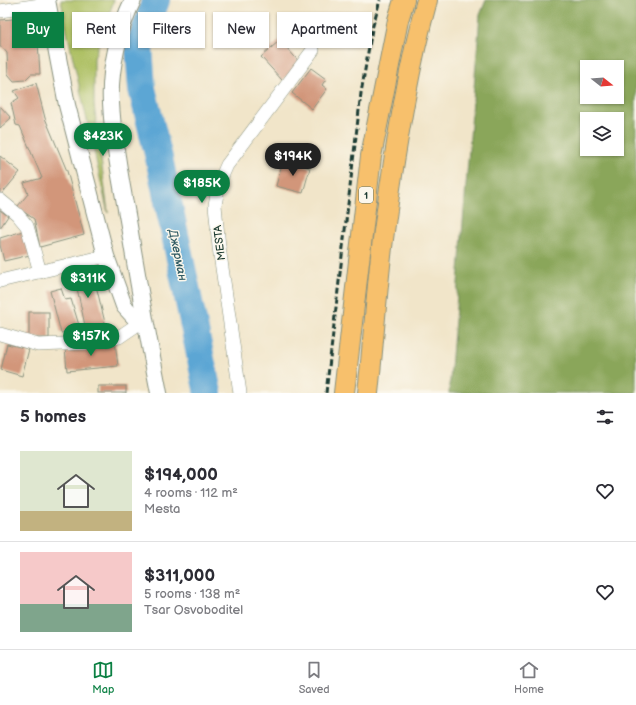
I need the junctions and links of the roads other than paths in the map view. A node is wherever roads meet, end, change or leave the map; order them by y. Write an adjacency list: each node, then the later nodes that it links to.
1 (133, 0): 11 (street)
2 (404, 0): 15 (main road, 1)
3 (427, 0): 16 (main road, 1)
4 (47, 2): 5 (street); 8 (street)
5 (0, 11)
6 (313, 50): 14 (street, MESTA)
7 (0, 200): 9 (street)
8 (106, 256): 9 (street); 11 (street)
9 (40, 272): 10 (street)
10 (0, 282)
11 (144, 320): 12 (street); 13 (street)
12 (0, 334)
13 (159, 393)
14 (240, 393)
15 (344, 393)
16 (368, 393)

